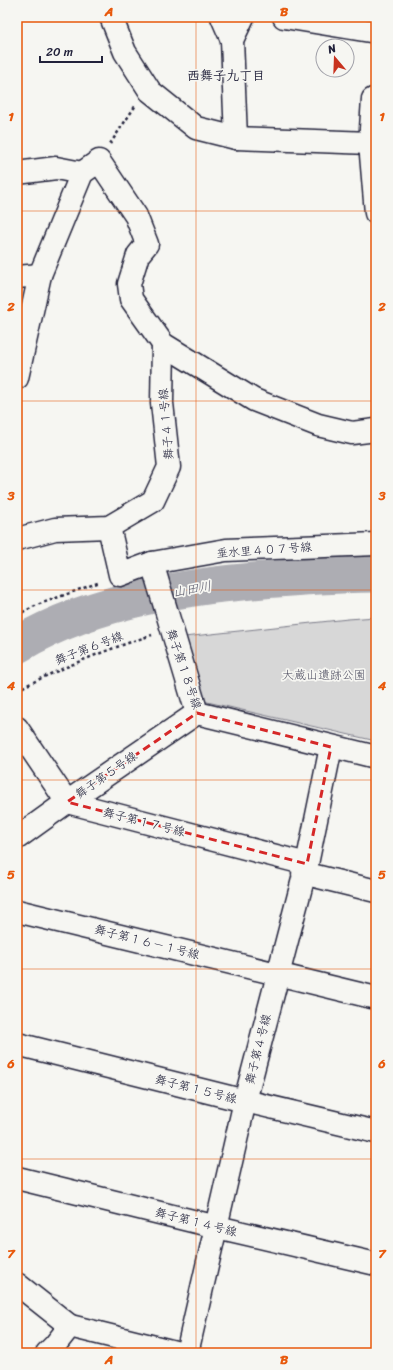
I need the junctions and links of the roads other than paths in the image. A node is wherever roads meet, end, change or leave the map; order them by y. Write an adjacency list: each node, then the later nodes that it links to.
1 (111, 17): 8 (street)
2 (222, 17): 6 (street)
3 (243, 17): 6 (street)
4 (284, 17): 5 (street)
5 (376, 32)
6 (232, 40): 8 (street)
7 (373, 99): 9 (street)
8 (236, 138): 9 (street)
9 (370, 143): 12 (street)
10 (90, 167): 11 (street); 13 (street); 15 (street)
11 (17, 173)
12 (376, 213)
13 (40, 275): 14 (street); 16 (street)
14 (17, 277)
15 (163, 344): 17 (street); 18 (street, 舞子４１号線)
16 (17, 378)
17 (376, 430)
18 (109, 527): 19 (street, 舞子４１号線); 21 (street, 垂水里４０７号線)
19 (17, 539)
20 (376, 544): 21 (street, 垂水里４０７号線)
21 (152, 563): 22 (street, 舞子第１８号線)
22 (197, 713): 24 (street, 舞子第１８号線); 26 (street, 舞子第５号線)
23 (17, 728): 26 (street)
24 (331, 746): 25 (street, 舞子第１８号線); 28 (street, 舞子第４号線)
25 (376, 757)
26 (68, 802): 27 (street, 舞子第５号線); 28 (street, 舞子第１７号線)
27 (17, 838)
28 (305, 868): 29 (street, 舞子第１７号線); 31 (street, 舞子第４号線)
29 (376, 891)
30 (17, 910): 31 (street, 舞子第１６－１号線)
31 (277, 974): 32 (street, 舞子第１６－１号線); 34 (street, 舞子第４号線)
32 (376, 998)
33 (17, 1044): 34 (street, 舞子第１５号線)
34 (245, 1101): 35 (street, 舞子第１５号線); 37 (street, 舞子第４号線)
35 (376, 1132)
36 (17, 1178): 37 (street, 舞子第１４号線)
37 (217, 1227): 38 (street, 舞子第１４号線); 43 (street, 舞子第４号線)
38 (376, 1264)
39 (17, 1284): 40 (street)
40 (70, 1326): 41 (street); 42 (street)
41 (47, 1353)
42 (179, 1353)
43 (188, 1353)

